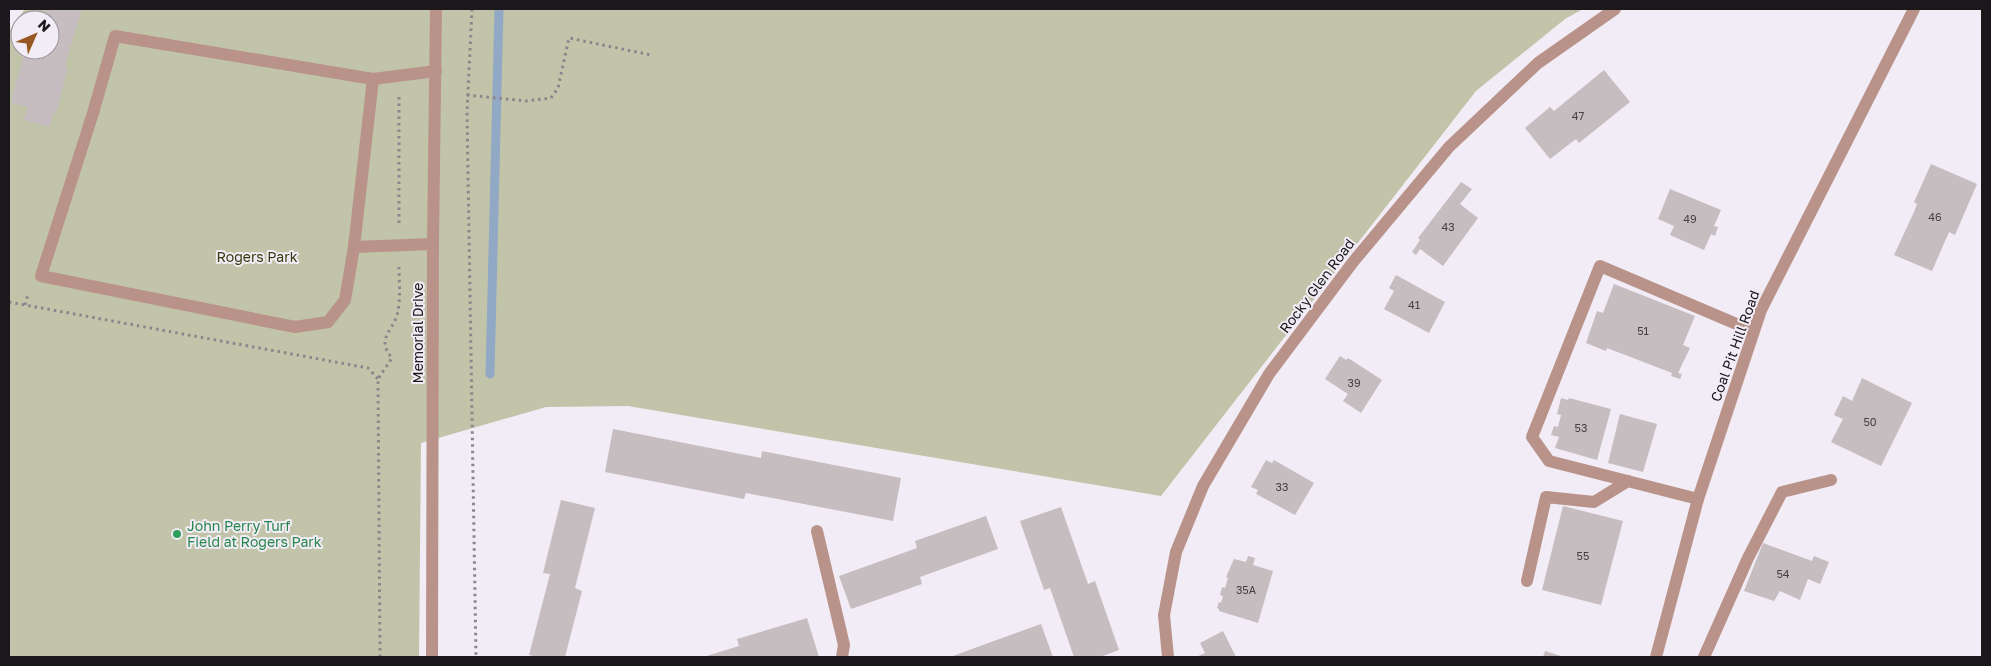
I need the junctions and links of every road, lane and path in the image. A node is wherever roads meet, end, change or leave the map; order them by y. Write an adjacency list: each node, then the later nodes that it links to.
1 (436, 9): 6 (street, Memorial Drive)
2 (472, 9): 8 (path)
3 (1615, 9): 22 (street, Rocky Glen Road)
4 (1914, 9): 12 (street, Coal Pit Hill Road)
5 (651, 55): 8 (path)
6 (436, 71): 7 (street); 9 (street, Memorial Drive)
7 (373, 79): 10 (street); 10 (street)
8 (467, 95): 20 (path)
9 (433, 244): 10 (street); 19 (street, Memorial Drive)
10 (354, 247)
11 (9, 302): 18 (path)
12 (1753, 331): 14 (street); 15 (street, Coal Pit Hill Road)
13 (1832, 480): 24 (street)
14 (1628, 481): 15 (street); 17 (street)
15 (1698, 499): 23 (street, Coal Pit Hill Road)
16 (817, 531): 21 (street)
17 (1526, 581)
18 (380, 657)
19 (432, 657)
20 (476, 657)
21 (842, 657)
22 (1168, 657)
23 (1656, 657)
24 (1704, 657)

